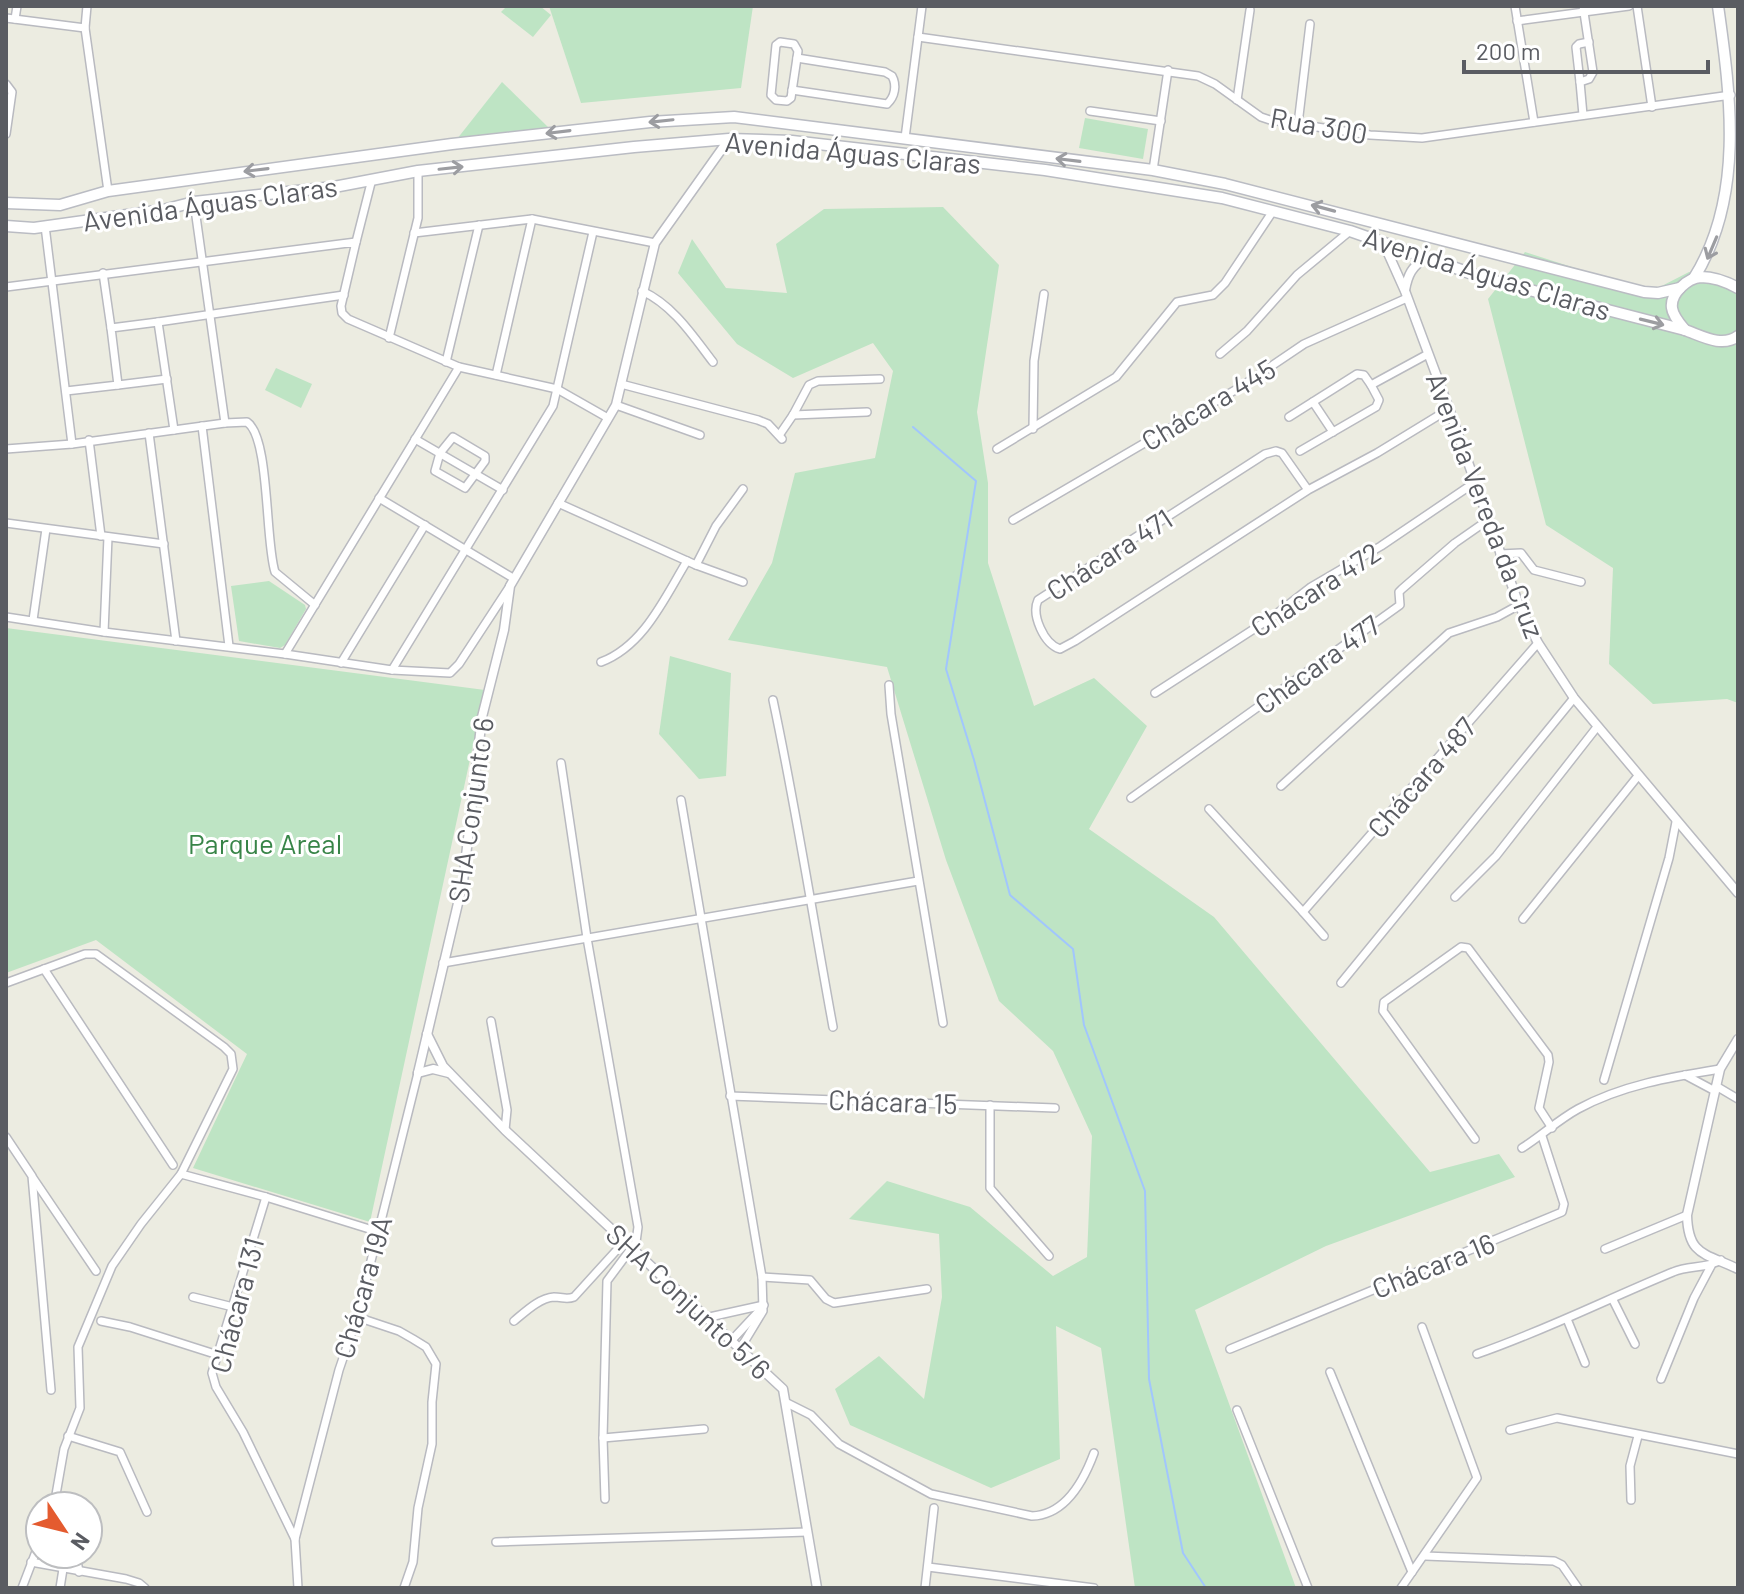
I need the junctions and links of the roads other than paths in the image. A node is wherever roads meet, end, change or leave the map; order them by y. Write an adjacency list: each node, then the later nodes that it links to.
1 (17, 6): 11 (street)
2 (87, 6): 14 (street)
3 (911, 6): 8 (street)
4 (1515, 6): 12 (street)
5 (1629, 6): 9 (street)
6 (1637, 6): 26 (street)
7 (1718, 6): 24 (main road)
8 (922, 7): 15 (street)
9 (1584, 8): 12 (street); 16 (street)
10 (1250, 10): 25 (street)
11 (10, 19): 14 (street)
12 (1517, 21): 31 (street)
13 (1310, 24): 33 (street)
14 (85, 28): 48 (street)
15 (918, 37): 18 (street, Rua 300); 23 (street)
16 (1589, 42): 19 (street); 19 (street)
17 (797, 58): 21 (street); 22 (street); 22 (street)
18 (1168, 70): 25 (street, Rua 300); 30 (street)
19 (1580, 82): 28 (street)
20 (6, 84): 34 (street)
21 (895, 88): 22 (street); 23 (street)
22 (792, 90)
23 (910, 90): 35 (street)
24 (1731, 95): 26 (street, Rua 300); 68 (main road, one-way to 68)
25 (1237, 100): 33 (street, Rua 300)
26 (1652, 107): 28 (street, Rua 300)
27 (1090, 111): 30 (street)
28 (1583, 115): 31 (street, Rua 300)
29 (775, 121): 32 (main road, Avenida Águas Claras, one-way to 32); 35 (main road, Avenida Águas Claras); 38 (main road)
30 (1161, 121): 43 (street)
31 (1534, 122): 33 (street, Rua 300)
32 (635, 123): 39 (main road); 41 (main road, Avenida Águas Claras, one-way to 41)
33 (1298, 124)
34 (6, 133)
35 (905, 138): 43 (main road, Avenida Águas Claras, one-way to 35)
36 (729, 139): 37 (main road, Avenida Águas Claras); 38 (main road, Avenida Águas Claras); 40 (street)
37 (714, 140): 39 (main road, Avenida Águas Claras); 40 (street)
38 (770, 141): 50 (main road, Avenida Águas Claras)
39 (634, 147): 44 (main road, Avenida Águas Claras, one-way to 39)
40 (717, 155): 64 (street)
41 (333, 162): 42 (main road, Avenida Águas Claras); 47 (main road)
42 (289, 166): 48 (main road, Avenida Águas Claras, one-way to 48); 49 (main road)
43 (1153, 170): 46 (main road, Avenida Águas Claras)
44 (418, 171): 45 (main road, Avenida Águas Claras); 61 (street)
45 (372, 179): 47 (main road, Avenida Águas Claras); 62 (street)
46 (1225, 184): 50 (main road); 58 (main road, Avenida Águas Claras, one-way to 46)
47 (334, 187): 49 (main road, Avenida Águas Claras)
48 (108, 191): 52 (main road, Avenida Águas Claras)
49 (291, 191): 51 (main road, Avenida Águas Claras)
50 (1222, 198): 53 (main road, Avenida Águas Claras)
51 (194, 202): 57 (main road, Avenida Águas Claras); 66 (street)
52 (6, 203)
53 (1273, 211): 59 (main road, Avenida Águas Claras); 105 (street)
54 (532, 219): 55 (street); 60 (street); 88 (street)
55 (479, 225): 61 (street); 85 (street)
56 (6, 226): 57 (main road, Avenida Águas Claras)
57 (45, 226): 69 (street)
58 (1399, 228): 63 (main road); 71 (main road, Avenida Águas Claras)
59 (1350, 231): 63 (main road, Avenida Águas Claras); 83 (street)
60 (593, 232): 64 (street); 94 (street)
61 (414, 233): 81 (street)
62 (356, 242): 66 (street); 76 (street)
63 (1383, 242): 65 (main road, Avenida Águas Claras); 75 (street, Avenida Vereda da Cruz)
64 (655, 243): 73 (street)
65 (1425, 258): 75 (street); 80 (main road, Avenida Águas Claras, one-way to 80)
66 (202, 262): 67 (street); 77 (street)
67 (103, 273): 69 (street); 79 (street)
68 (1694, 278): 71 (main road); 72 (main road)
69 (51, 282): 70 (street); 95 (street)
70 (6, 287)
71 (1680, 288): 80 (main road)
72 (1738, 288)
73 (642, 291): 86 (street); 91 (street)
74 (1044, 294): 105 (street)
75 (1406, 294): 84 (street, Avenida Vereda da Cruz); 124 (street, Chácara 445)
76 (344, 295): 77 (street); 81 (street)
77 (209, 313): 78 (street); 103 (street)
78 (158, 322): 79 (street); 89 (street)
79 (111, 328): 92 (street)
80 (1685, 330): 82 (main road, Avenida Águas Claras)
81 (389, 338): 85 (street)
82 (1736, 339)
83 (1220, 354)
84 (1428, 354): 93 (street); 98 (street, Avenida Vereda da Cruz)
85 (446, 362): 87 (street)
86 (713, 362)
87 (459, 367): 88 (street); 110 (street)
88 (496, 375): 94 (street)
89 (167, 379): 92 (street); 106 (street)
90 (880, 379): 100 (street)
91 (621, 384): 97 (street); 100 (street)
92 (118, 385): 95 (street)
93 (1371, 385): 96 (street); 107 (street)
94 (557, 389): 102 (street); 120 (street)
95 (66, 391): 112 (street)
96 (1313, 402): 101 (street); 107 (street)
97 (616, 405): 102 (street); 109 (street)
98 (1449, 409): 118 (street, Avenida Vereda da Cruz); 121 (street, Chácara 471)
99 (867, 412): 100 (street)
100 (793, 415)
101 (1289, 417)
102 (608, 418): 123 (street)
103 (225, 423): 104 (street); 138 (street)
104 (202, 426): 106 (street); 145 (street)
105 (1033, 429): 114 (street)
106 (174, 430): 108 (street)
107 (1333, 432): 115 (street)
108 (149, 433): 111 (street); 130 (street)
109 (700, 435)
110 (415, 439): 116 (street); 122 (street)
111 (89, 440): 112 (street); 129 (street)
112 (72, 444): 113 (street)
113 (6, 449)
114 (997, 449)
115 (1300, 451)
116 (440, 453): 117 (street); 117 (street); 117 (street)
117 (476, 473): 120 (street)
118 (1474, 483): 125 (street, Avenida Vereda da Cruz); 151 (street, Chácara 472)
119 (743, 489): 134 (street)
120 (503, 490): 131 (street)
121 (1308, 490): 121 (street, Chácara 471)
122 (379, 498): 127 (street); 138 (street)
123 (558, 503): 133 (street); 135 (street)
124 (1013, 520)
125 (1488, 520): 132 (street, Avenida Vereda da Cruz); 158 (street, Chácara 477)
126 (6, 523): 128 (street)
127 (425, 525): 131 (street); 148 (street)
128 (46, 529): 129 (street); 141 (street)
129 (104, 537): 130 (street); 142 (street)
130 (164, 544): 143 (street)
131 (466, 551): 135 (street); 149 (street)
132 (1500, 554): 137 (street); 139 (street, Avenida Vereda da Cruz)
133 (687, 561): 134 (street); 147 (street)
134 (696, 565): 136 (street)
135 (512, 582): 149 (street); 171 (street, SHA Conjunto 6)
136 (743, 582)
137 (1581, 582)
138 (315, 605): 146 (street)
139 (1519, 605): 144 (street, Avenida Vereda da Cruz); 157 (street)
140 (6, 617): 141 (street)
141 (33, 620): 142 (street)
142 (104, 632): 143 (street)
143 (176, 641): 145 (street)
144 (1538, 643): 152 (street, Avenida Vereda da Cruz); 166 (street, Chácara 487)
145 (229, 646): 146 (street)
146 (285, 654): 148 (street)
147 (601, 662)
148 (341, 663): 149 (street)
149 (392, 670)
150 (889, 685): 162 (street)
151 (1155, 693)
152 (1574, 698): 154 (street, Avenida Vereda da Cruz); 174 (street)
153 (773, 700): 165 (street)
154 (1597, 727): 156 (street, Avenida Vereda da Cruz); 164 (street)
155 (561, 763): 170 (street)
156 (1638, 776): 161 (street, Avenida Vereda da Cruz); 168 (street)
157 (1281, 786)
158 (1131, 798)
159 (681, 800): 167 (street)
160 (1209, 809): 166 (street)
161 (1676, 822): 163 (street, Avenida Vereda da Cruz); 184 (street)
162 (918, 881): 165 (street); 176 (street)
163 (1738, 893)
164 (1455, 897)
165 (809, 898): 167 (street); 177 (street)
166 (1303, 912): 169 (street)
167 (700, 918): 170 (street); 186 (street)
168 (1523, 919)
169 (1324, 936)
170 (587, 938): 171 (street); 203 (street)
171 (443, 963): 178 (street, SHA Conjunto 6)
172 (44, 969): 173 (street); 196 (street); 197 (street)
173 (6, 983)
174 (1341, 983)
175 (491, 1021): 191 (street)
176 (943, 1023)
177 (833, 1027)
178 (427, 1034): 181 (street, Chácara 19A); 182 (street, SHA Conjunto 5/6)
179 (1738, 1039): 180 (street)
180 (1720, 1069): 183 (street); 185 (street)
181 (418, 1073): 182 (street); 201 (street, Chácara 19A)
182 (449, 1073): 191 (street, SHA Conjunto 5/6)
183 (1685, 1075): 185 (street); 190 (street)
184 (1604, 1080)
185 (1715, 1089): 187 (street); 200 (street)
186 (730, 1096): 188 (street, Chácara 15); 210 (street)
187 (1738, 1099)
188 (990, 1105): 189 (street, Chácara 15); 205 (street)
189 (1055, 1108)
190 (1552, 1128): 192 (street); 194 (street)
191 (505, 1130): 202 (street, SHA Conjunto 5/6)
192 (1542, 1136): 195 (street); 225 (street, Chácara 16)
193 (6, 1137): 198 (street)
194 (1475, 1139)
195 (1522, 1148)
196 (173, 1165)
197 (181, 1174): 199 (street); 236 (street)
198 (32, 1176): 209 (street); 231 (street)
199 (266, 1197): 201 (street); 215 (street, Chácara 131)
200 (1687, 1215): 204 (street); 206 (street)
201 (379, 1232): 216 (street, Chácara 19A)
202 (624, 1242): 203 (street, SHA Conjunto 5/6); 220 (street)
203 (632, 1249): 217 (street, SHA Conjunto 5/6); 238 (street)
204 (1605, 1249)
205 (1049, 1256)
206 (1721, 1260): 207 (street); 208 (street)
207 (1711, 1266): 213 (street); 230 (street)
208 (1738, 1269)
209 (96, 1271)
210 (762, 1277): 211 (street); 214 (street)
211 (927, 1289)
212 (193, 1297): 215 (street)
213 (1613, 1300): 218 (street); 223 (street)
214 (764, 1305): 217 (street); 222 (street); 224 (street)
215 (233, 1307): 227 (street, Chácara 131)
216 (357, 1317): 247 (street, Chácara 19A); 256 (street)
217 (705, 1318): 222 (street, SHA Conjunto 5/6)
218 (1567, 1319): 226 (street); 228 (street)
219 (101, 1321): 227 (street)
220 (514, 1321)
221 (1422, 1327): 249 (street)
222 (731, 1341): 224 (street, SHA Conjunto 5/6)
223 (1635, 1344)
224 (740, 1349): 232 (street, SHA Conjunto 5/6)
225 (1230, 1349)
226 (1477, 1354)
227 (218, 1355): 247 (street, Chácara 131)
228 (1585, 1363)
229 (1330, 1372): 253 (street)
230 (1661, 1379)
231 (51, 1390)
232 (787, 1403): 239 (street); 246 (street, SHA Conjunto 5/6)
233 (1237, 1410): 260 (street)
234 (704, 1429): 238 (street)
235 (1510, 1430): 237 (street)
236 (68, 1436): 241 (street); 245 (street)
237 (1638, 1436): 240 (street); 243 (street)
238 (603, 1438): 242 (street)
239 (1094, 1453)
240 (1738, 1454)
241 (57, 1490)
242 (605, 1499)
243 (1631, 1500)
244 (934, 1508): 250 (street)
245 (147, 1512)
246 (807, 1532): 248 (street); 257 (street, SHA Conjunto 5/6)
247 (295, 1539): 255 (street)
248 (496, 1542)
249 (1425, 1556): 253 (street); 262 (street)
250 (928, 1567): 258 (street); 259 (street)
251 (68, 1570): 252 (street)
252 (79, 1572): 254 (street)
253 (1412, 1572): 261 (street)
254 (145, 1588)
255 (298, 1588)
256 (404, 1588)
257 (817, 1588)
258 (925, 1588)
259 (1094, 1588)
260 (1308, 1588)
261 (1401, 1588)
262 (1578, 1588)

